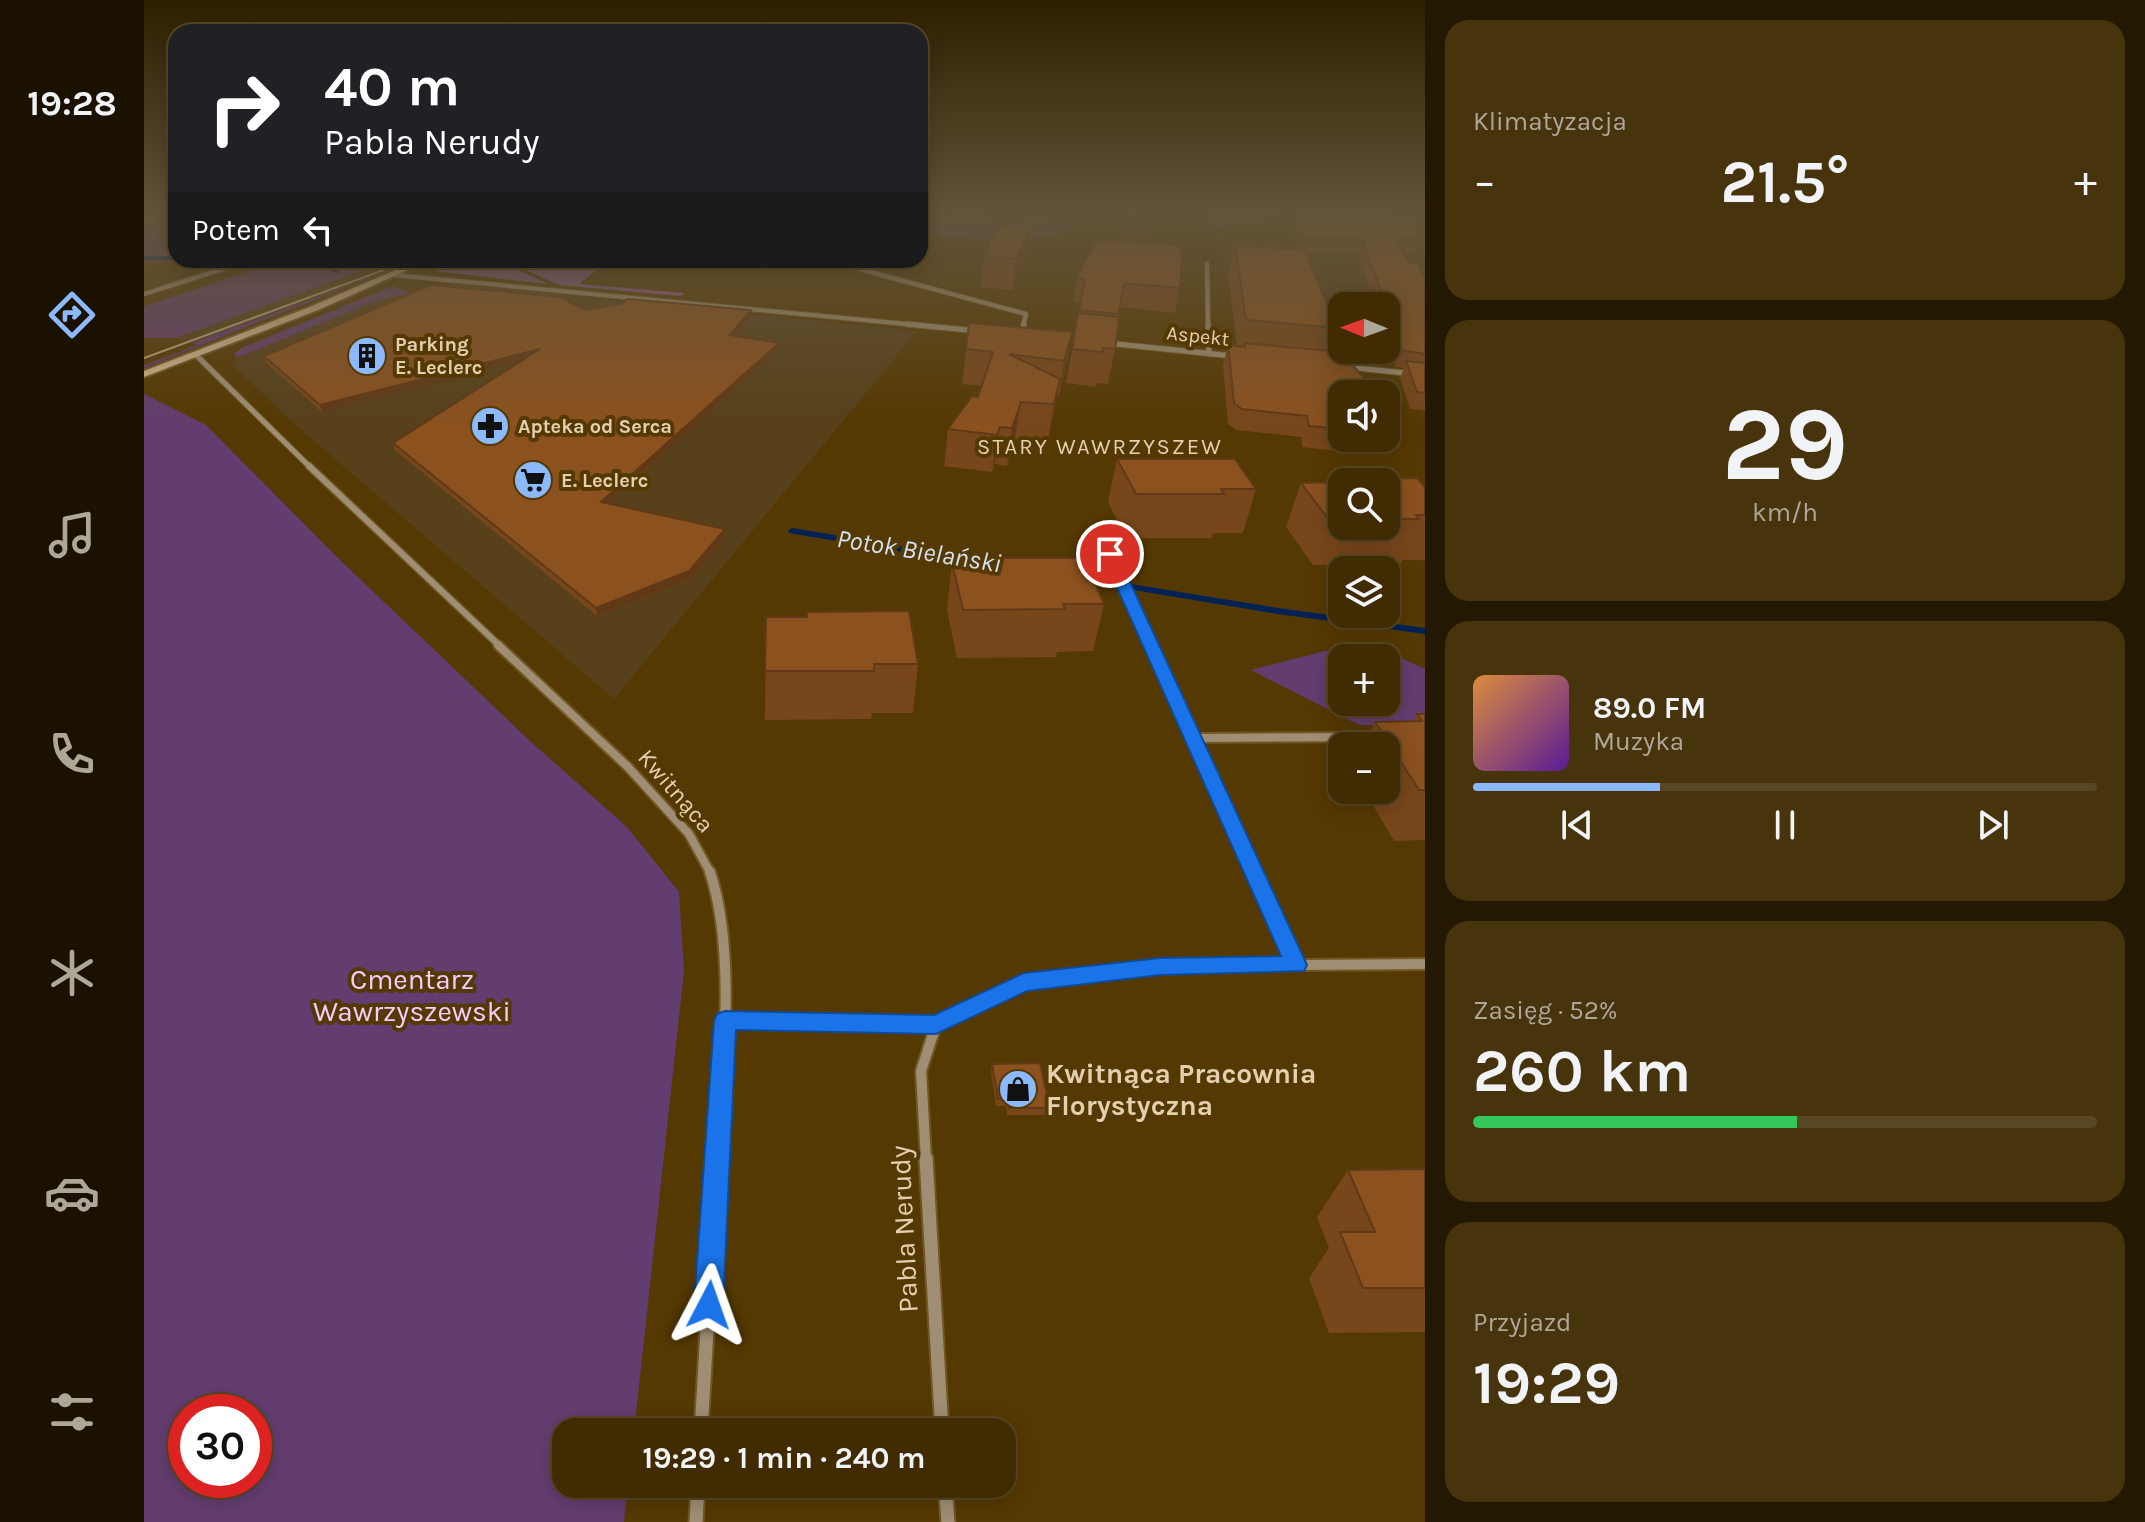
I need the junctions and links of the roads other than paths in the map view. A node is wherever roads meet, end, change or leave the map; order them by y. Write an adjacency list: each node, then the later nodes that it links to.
1 (175, 284): 6 (street)
2 (372, 284): 13 (main road)
3 (489, 284): 7 (street)
4 (915, 284): 9 (street)
5 (1207, 284): 12 (street)
6 (144, 294)
7 (982, 331)
8 (1008, 334): 9 (street)
9 (1021, 335): 10 (street)
10 (1037, 336)
11 (1099, 343): 12 (street, Aspekt)
12 (1209, 354): 14 (street, Aspekt)
13 (196, 355): 16 (main road); 23 (street, Kwitnąca)
14 (1238, 357)
15 (1340, 367): 17 (street)
16 (144, 374)
17 (1425, 375)
18 (1110, 554): 20 (street)
19 (1328, 737): 20 (street)
20 (1194, 738): 22 (street)
21 (1425, 964): 22 (street)
22 (1296, 965): 24 (street)
23 (725, 1021): 24 (street); 25 (street, Kwitnąca)
24 (936, 1025): 26 (street, Pabla Nerudy)
25 (702, 1418)
26 (941, 1418)
27 (697, 1498): 29 (street)
28 (946, 1498): 30 (street)
29 (696, 1522)
30 (948, 1522)

